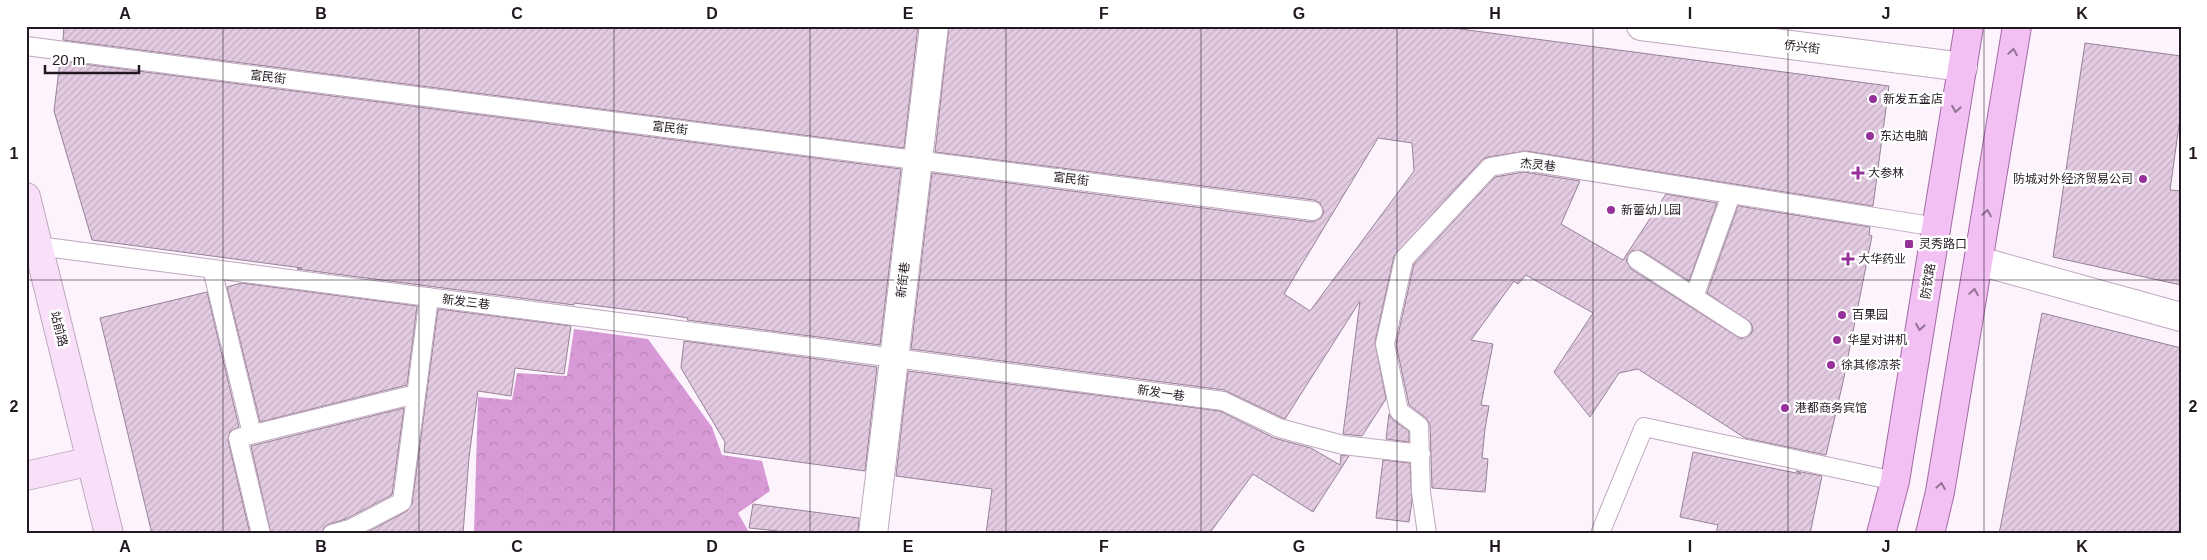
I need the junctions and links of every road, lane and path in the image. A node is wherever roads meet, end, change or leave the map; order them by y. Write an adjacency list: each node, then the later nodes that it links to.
1 (934, 26): 7 (street, 新街巷)
2 (1641, 26): 6 (street, 侨兴街)
3 (1969, 26): 6 (main road, 防钦路)
4 (2017, 26): 14 (main road, one-way to 4)
5 (26, 46): 7 (lane, 富民街)
6 (1963, 67): 11 (main road, 防钦路, one-way to 11)
7 (918, 160): 10 (lane, 富民街); 20 (street, 新街巷)
8 (1732, 195): 11 (lane, 杰灵巷); 17 (lane); 23 (lane, 杰灵巷)
9 (26, 198): 12 (street, 站前路)
10 (1313, 211)
11 (1937, 227): 26 (main road, 防钦路, one-way to 26)
12 (38, 246): 15 (lane, 新发三巷); 24 (street, 站前路)
13 (1637, 260): 17 (lane)
14 (1979, 261): 18 (street); 34 (main road, one-way to 14)
15 (212, 269): 16 (lane, 新发三巷); 22 (lane)
16 (429, 297): 20 (lane, 新发三巷); 21 (lane)
17 (1694, 297): 19 (lane)
18 (2181, 317)
19 (1742, 328)
20 (894, 358): 23 (lane, 新发一巷); 31 (street, 新街巷)
21 (416, 394): 22 (lane); 30 (lane)
22 (252, 434): 29 (lane)
23 (1421, 454): 32 (lane, 杰灵巷)
24 (91, 460): 25 (street); 28 (street, 站前路)
25 (26, 476)
26 (1895, 481): 27 (lane); 33 (main road, 防钦路)
27 (1601, 531)
28 (109, 534)
29 (261, 534)
30 (332, 534)
31 (873, 534)
32 (1427, 534)
33 (1881, 534)
34 (1930, 534)

